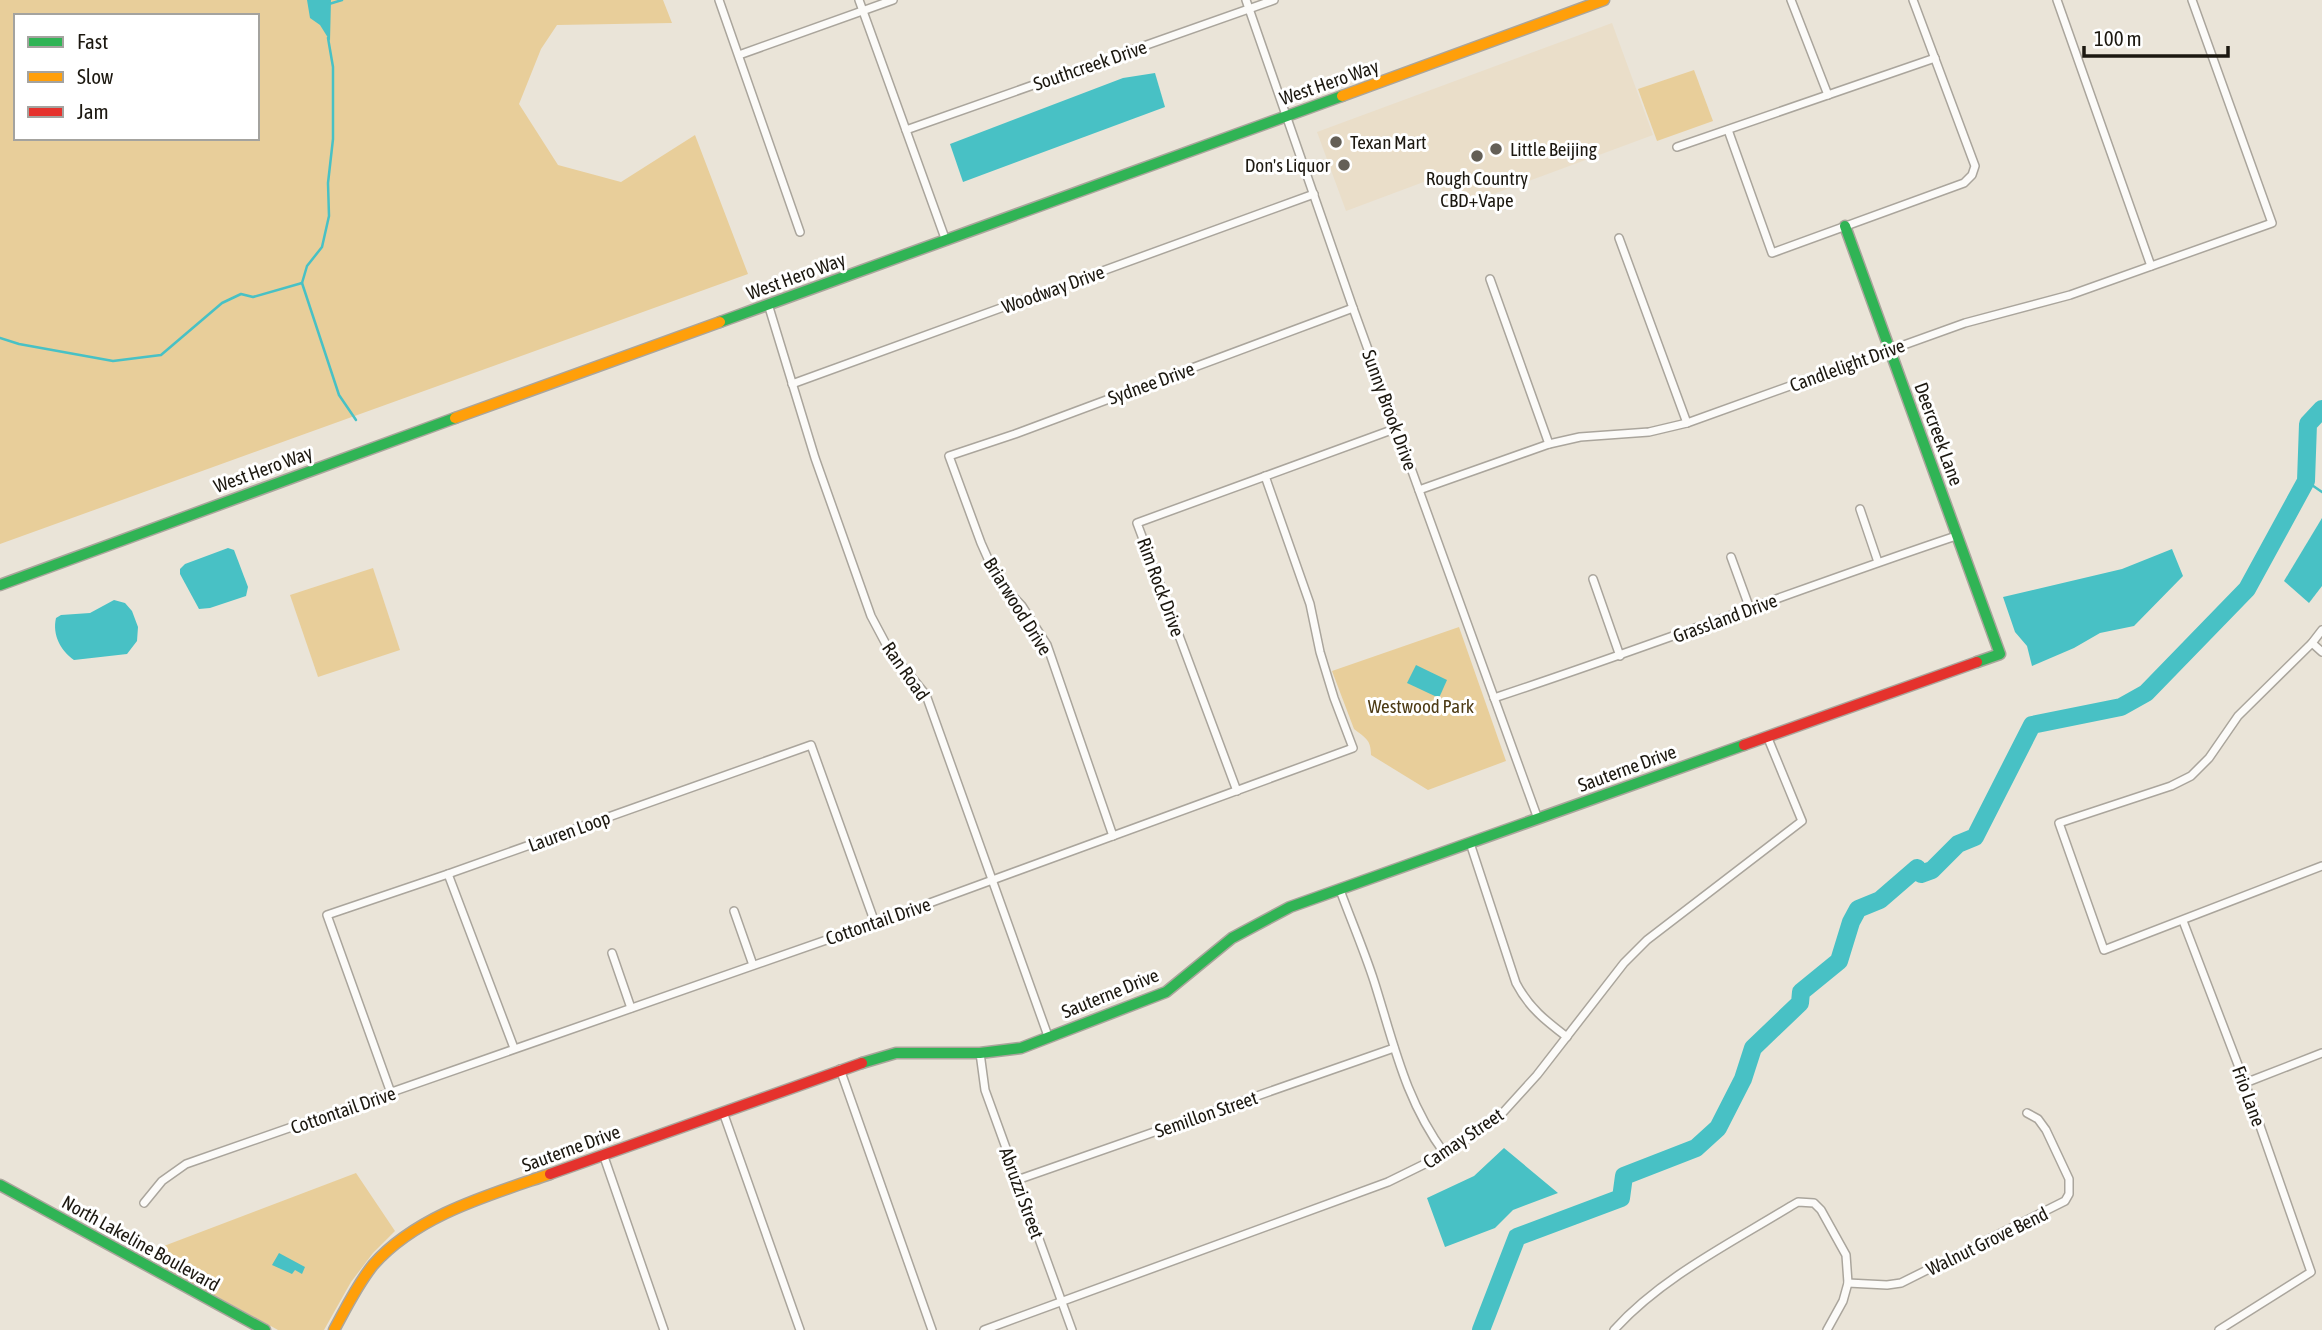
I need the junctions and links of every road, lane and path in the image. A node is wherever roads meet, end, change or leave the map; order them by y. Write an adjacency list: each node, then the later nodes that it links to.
1 (719, 0): 13 (street)
2 (859, 0): 12 (street)
3 (893, 0): 12 (street)
4 (1246, 0): 11 (street, Sunny Brook Drive)
5 (1274, 0): 11 (street, Southcreek Drive)
6 (1604, 0): 16 (street, West Hero Way)
7 (1791, 0): 15 (street)
8 (1913, 0): 14 (street)
9 (2057, 0): 25 (street)
10 (2192, 0): 25 (street, Candlelight Drive)
11 (1249, 9): 16 (street, Sunny Brook Drive); 17 (street, Southcreek Drive)
12 (863, 11): 13 (street); 17 (street)
13 (738, 55): 22 (street)
14 (1935, 58): 15 (street); 21 (street)
15 (1828, 95): 18 (street)
16 (1286, 115): 20 (street, Sunny Brook Drive); 24 (street, West Hero Way)
17 (906, 130): 24 (street)
18 (1728, 130): 19 (street); 21 (street)
19 (1677, 147)
20 (1314, 194): 28 (street, Sunny Brook Drive); 30 (street, Woodway Drive)
21 (1846, 226): 29 (street, Deercreek Lane)
22 (800, 232)
23 (1619, 238): 31 (street)
24 (946, 241): 27 (street, West Hero Way)
25 (2151, 266): 29 (street, Candlelight Drive)
26 (1490, 279): 33 (street)
27 (768, 304): 30 (street, Ran Road); 42 (street, West Hero Way)
28 (1353, 308): 32 (street, Sunny Brook Drive); 34 (street, Sydnee Drive)
29 (1890, 350): 31 (street, Candlelight Drive); 38 (street, Deercreek Lane)
30 (792, 384): 57 (street, Ran Road)
31 (1687, 423): 33 (street, Candlelight Drive)
32 (1397, 428): 35 (street, Rim Rock Drive); 36 (street, Sunny Brook Drive)
33 (1549, 444): 36 (street, Candlelight Drive)
34 (948, 456): 53 (street, Briarwood Drive)
35 (1265, 476): 51 (street, Cottontail Drive); 51 (street, Rim Rock Drive)
36 (1419, 490): 49 (street, Sunny Brook Drive)
37 (1860, 509): 40 (street)
38 (1956, 536): 40 (street, Grassland Drive); 47 (street, Deercreek Lane)
39 (1731, 557): 43 (street)
40 (1878, 562): 43 (street, Grassland Drive)
41 (1593, 579): 48 (street)
42 (0, 585)
43 (1750, 609): 48 (street, Grassland Drive)
44 (2322, 630): 45 (street)
45 (2312, 643): 46 (street); 60 (street)
46 (2322, 652)
47 (2000, 654): 50 (street, Sauterne Drive)
48 (1620, 656): 49 (street, Grassland Drive)
49 (1494, 698): 52 (street, Sunny Brook Drive)
50 (1767, 736): 52 (street, Sauterne Drive); 66 (street, Camay Street)
51 (1237, 792): 53 (street, Cottontail Drive)
52 (1538, 819): 54 (street, Sauterne Drive)
53 (1112, 836): 57 (street, Cottontail Drive)
54 (1470, 843): 58 (street, Sauterne Drive); 66 (street)
55 (2322, 866): 60 (street)
56 (448, 874): 61 (street, Lauren Loop); 67 (street); 73 (street, Lauren Loop)
57 (993, 880): 61 (street, Cottontail Drive); 65 (street, Ran Road)
58 (1340, 890): 65 (street, Sauterne Drive); 68 (street)
59 (734, 911): 63 (street)
60 (2183, 921): 72 (street, Frio Lane)
61 (875, 923): 63 (street, Cottontail Drive)
62 (612, 954): 64 (street)
63 (753, 965): 64 (street, Cottontail Drive)
64 (631, 1008): 67 (street, Cottontail Drive)
65 (1048, 1036): 69 (street, Sauterne Drive)
66 (1567, 1037): 77 (street, Camay Street)
67 (513, 1048): 73 (street, Cottontail Drive)
68 (1394, 1048): 77 (street); 78 (street, Semillon Street)
69 (980, 1053): 71 (street, Sauterne Drive); 78 (street, Abruzzi Street)
70 (2322, 1053): 72 (street)
71 (840, 1069): 74 (street, Sauterne Drive); 87 (street)
72 (2245, 1083): 92 (street, Frio Lane)
73 (391, 1093): 80 (street, Cottontail Drive)
74 (723, 1112): 76 (street, Sauterne Drive); 86 (street)
75 (2027, 1113): 81 (street, Walnut Grove Bend)
76 (603, 1154): 84 (street, Sauterne Drive); 85 (street)
77 (1445, 1154): 82 (street, Camay Street)
78 (1017, 1180): 82 (street, Abruzzi Street)
79 (0, 1185): 83 (street, North Lakeline Boulevard)
80 (144, 1203)
81 (1848, 1283): 90 (street); 91 (street)
82 (1062, 1301): 88 (street, Camay Street); 89 (street, Abruzzi Street)
83 (265, 1330)
84 (334, 1330)
85 (664, 1330)
86 (800, 1330)
87 (932, 1330)
88 (984, 1330)
89 (1072, 1330)
90 (1614, 1330)
91 (1827, 1330)
92 (2219, 1330)

